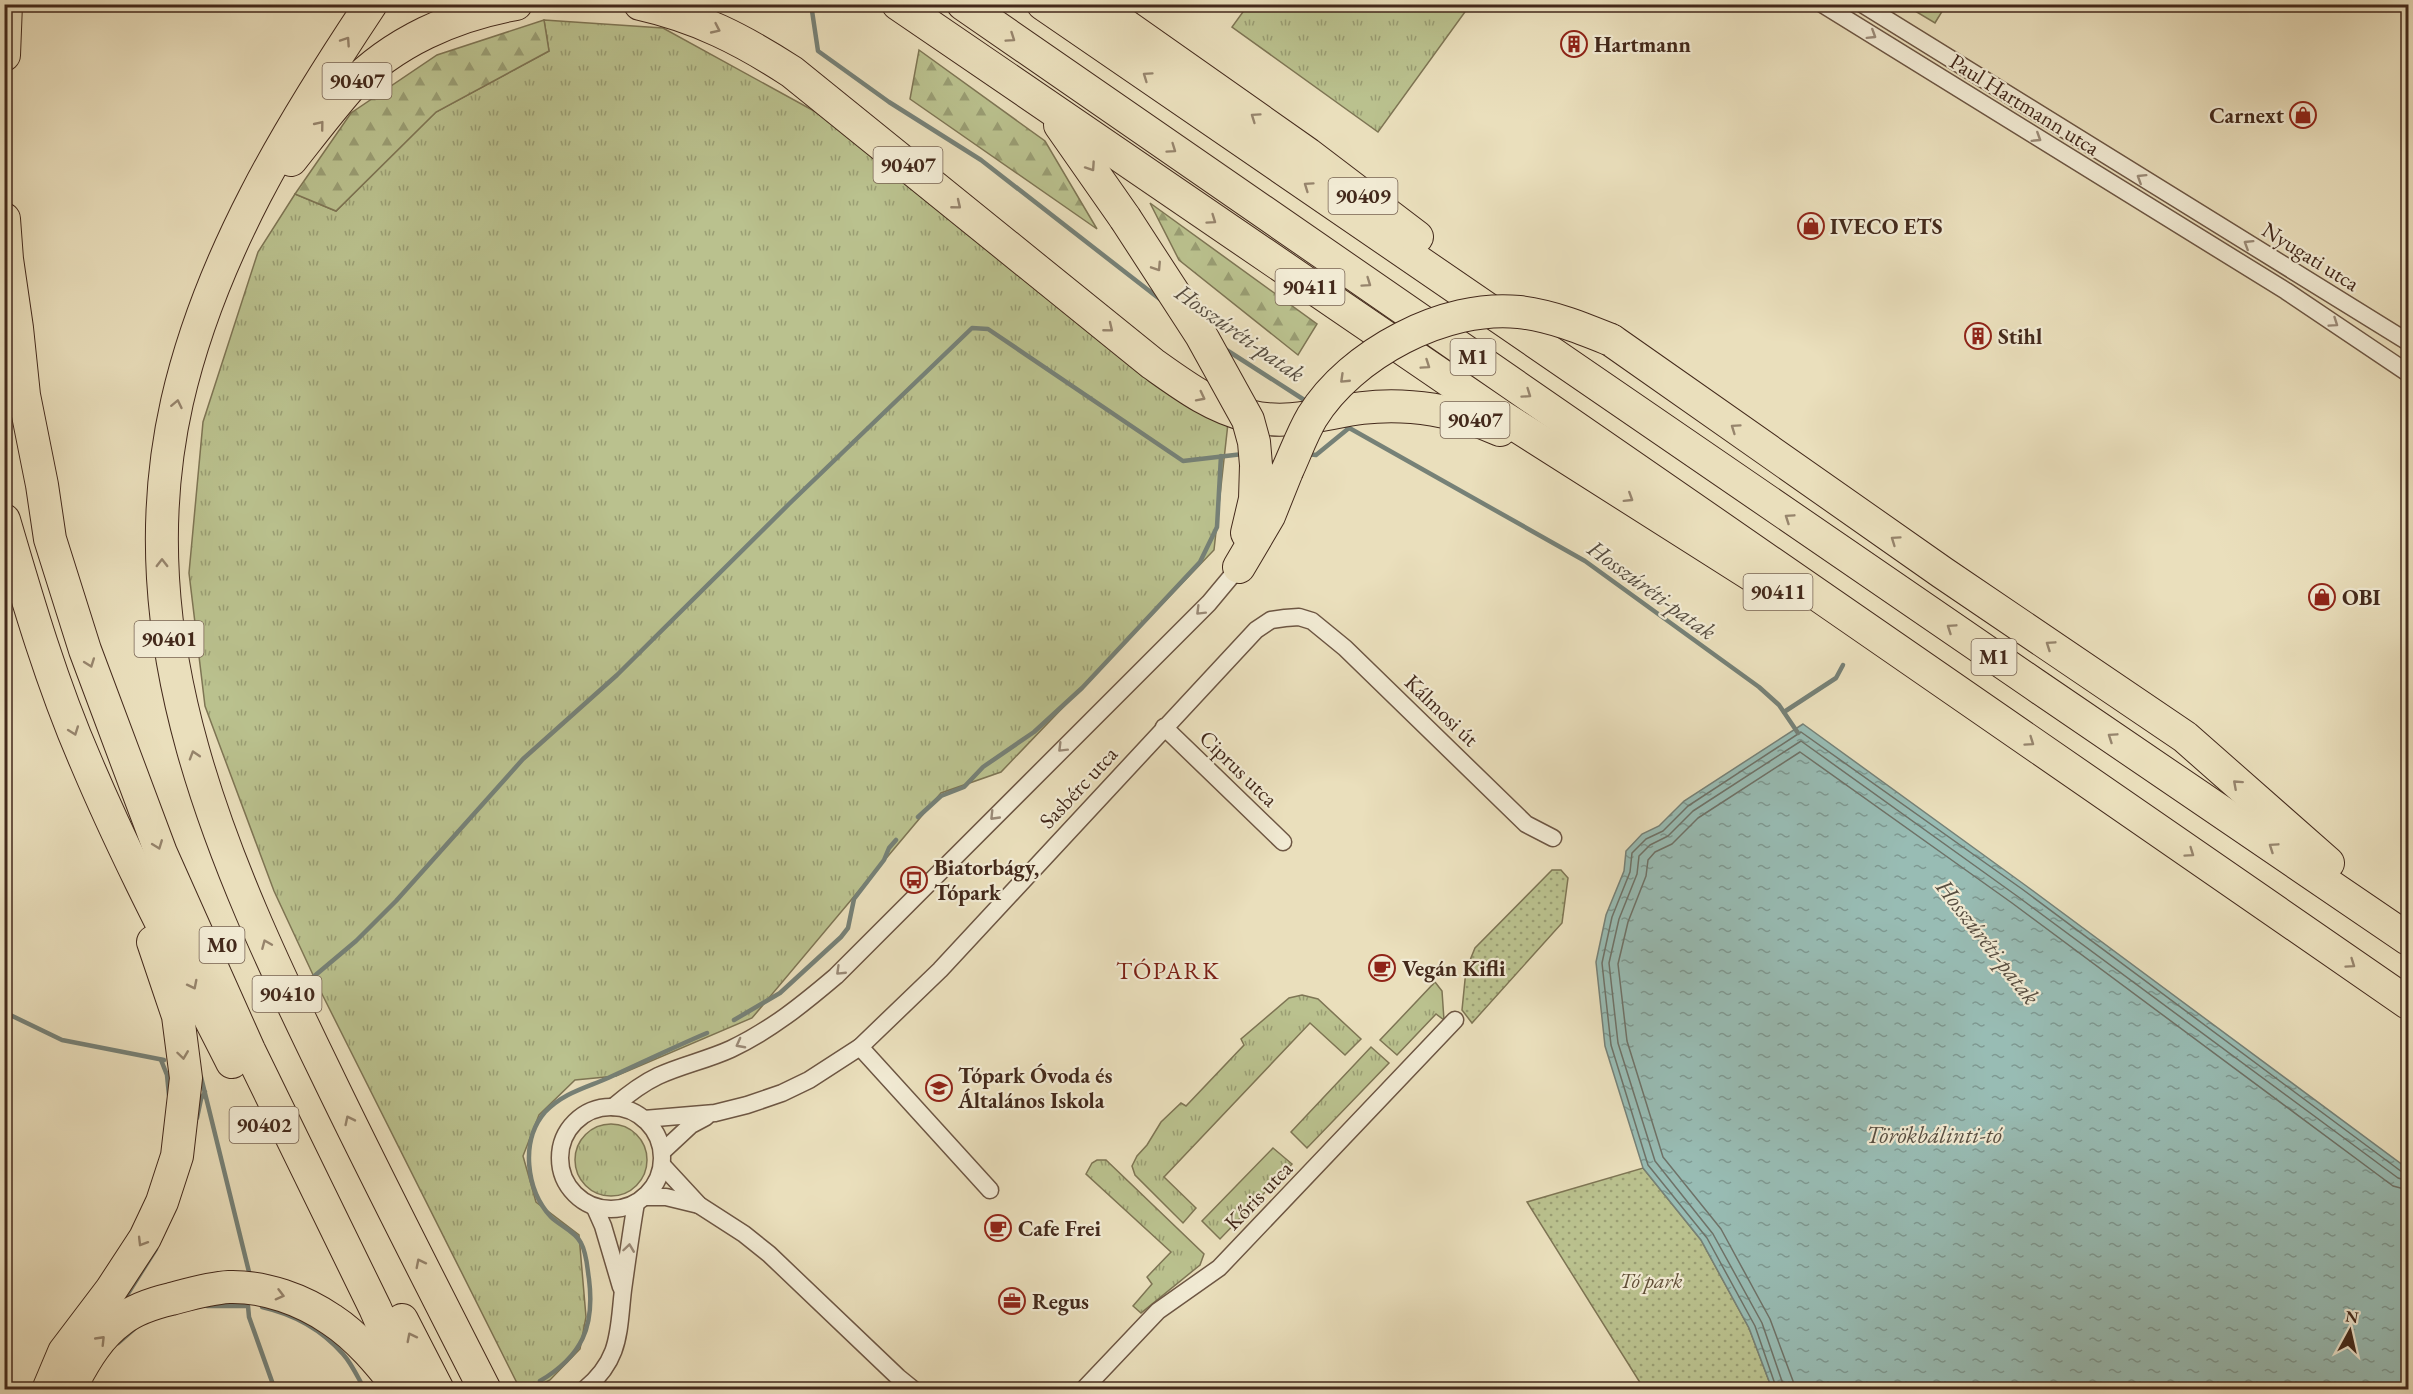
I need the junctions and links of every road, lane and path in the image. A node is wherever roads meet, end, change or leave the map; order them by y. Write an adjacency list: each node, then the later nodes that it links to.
1 (6, 4): 11 (highway)
2 (371, 4): 15 (highway, 90401, one-way to 2)
3 (516, 4): 15 (highway, 90407, one-way to 3)
4 (640, 4): 20 (highway, 90407, one-way to 20)
5 (898, 4): 12 (highway, 90411)
6 (963, 4): 24 (highway, M1, one-way to 24)
7 (1043, 4): 18 (highway, M1, one-way to 7)
8 (1095, 4): 18 (highway, 90409, one-way to 8)
9 (1822, 4): 16 (street, Paul Hartmann utca, one-way to 16)
10 (1862, 4): 13 (street, Paul Hartmann utca, one-way to 10)
11 (4, 55)
12 (1043, 103): 20 (highway, 90411, one-way to 20); 22 (highway, one-way to 22, bridge)
13 (2191, 208): 17 (street, Nyugati utca, one-way to 13)
14 (4, 219): 47 (highway, M0)
15 (243, 219): 26 (highway, 90401, one-way to 15)
16 (2204, 241): 19 (street, Nyugati utca, one-way to 19)
17 (2409, 342)
18 (1582, 373): 31 (highway, M1, one-way to 18)
19 (2409, 373)
20 (1580, 467): 24 (highway, 90411, one-way to 24)
21 (4, 520): 29 (highway, 90402, one-way to 29)
22 (1239, 567): 30 (highway, one-way to 22, bridge); 35 (street, one-way to 35)
23 (1299, 617): 25 (street, Sasbérc utca); 27 (street, Kálmosi út)
24 (1982, 709): 32 (highway, M1, one-way to 32)
25 (1164, 727): 28 (street, Ciprus utca); 34 (street, Sasbérc utca)
26 (211, 811): 48 (highway, 90410, one-way to 26)
27 (1552, 838)
28 (1283, 842)
29 (129, 858): 45 (highway, one-way to 45); 47 (highway, 90402, one-way to 47)
30 (2409, 932)
31 (2409, 939)
32 (2409, 1003)
33 (1455, 1020): 51 (street, Kőris utca)
34 (860, 1047): 36 (street, Sasbérc utca); 39 (street)
35 (612, 1107): 37 (street); 42 (street)
36 (715, 1113): 37 (street, Sasbérc utca); 38 (street, Sasbérc utca)
37 (644, 1119): 38 (street)
38 (662, 1159): 40 (street); 41 (street)
39 (990, 1190)
40 (640, 1200): 41 (street); 42 (street); 43 (street, one-way to 40)
41 (699, 1205): 44 (street)
42 (595, 1208): 43 (street)
43 (623, 1293): 49 (street)
44 (901, 1383): 50 (street)
45 (48, 1389)
46 (70, 1389): 47 (highway, one-way to 47)
47 (415, 1389)
48 (485, 1389)
49 (584, 1389)
50 (914, 1389)
51 (1083, 1389)

